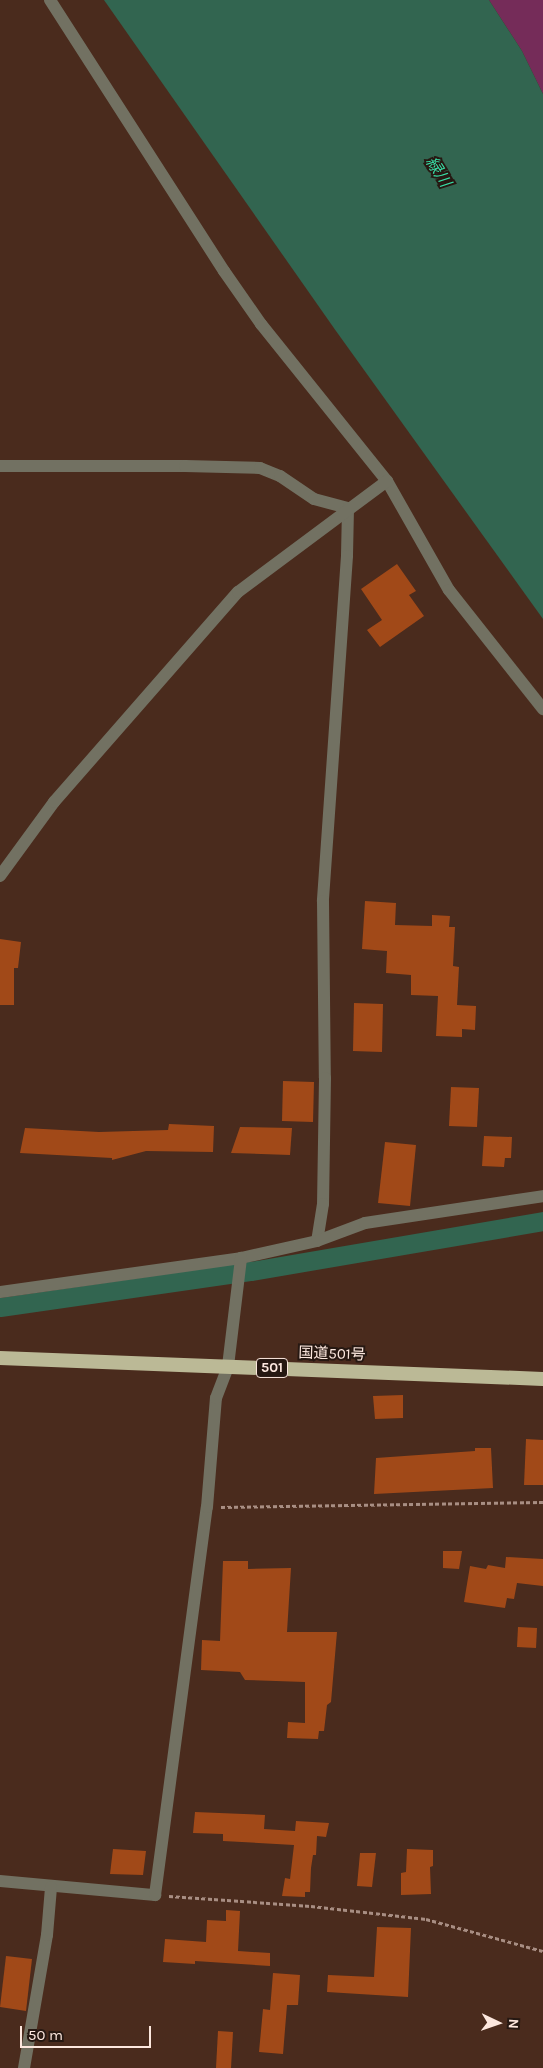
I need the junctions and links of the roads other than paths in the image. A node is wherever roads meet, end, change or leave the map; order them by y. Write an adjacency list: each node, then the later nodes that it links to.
1 (50, 0): 3 (street)
2 (0, 466): 4 (street)
3 (388, 481): 4 (street); 5 (street)
4 (348, 508): 6 (street); 8 (street)
5 (543, 709)
6 (0, 876)
7 (543, 1196): 8 (street)
8 (317, 1241): 9 (street)
9 (241, 1261): 10 (street); 12 (street)
10 (0, 1292)
11 (0, 1358): 12 (highway, 国道501号 / 501)
12 (228, 1366): 13 (highway, 国道501号 / 501); 15 (street)
13 (543, 1379)
14 (0, 1881): 15 (street)
15 (51, 1887): 16 (street)
16 (24, 2068)

